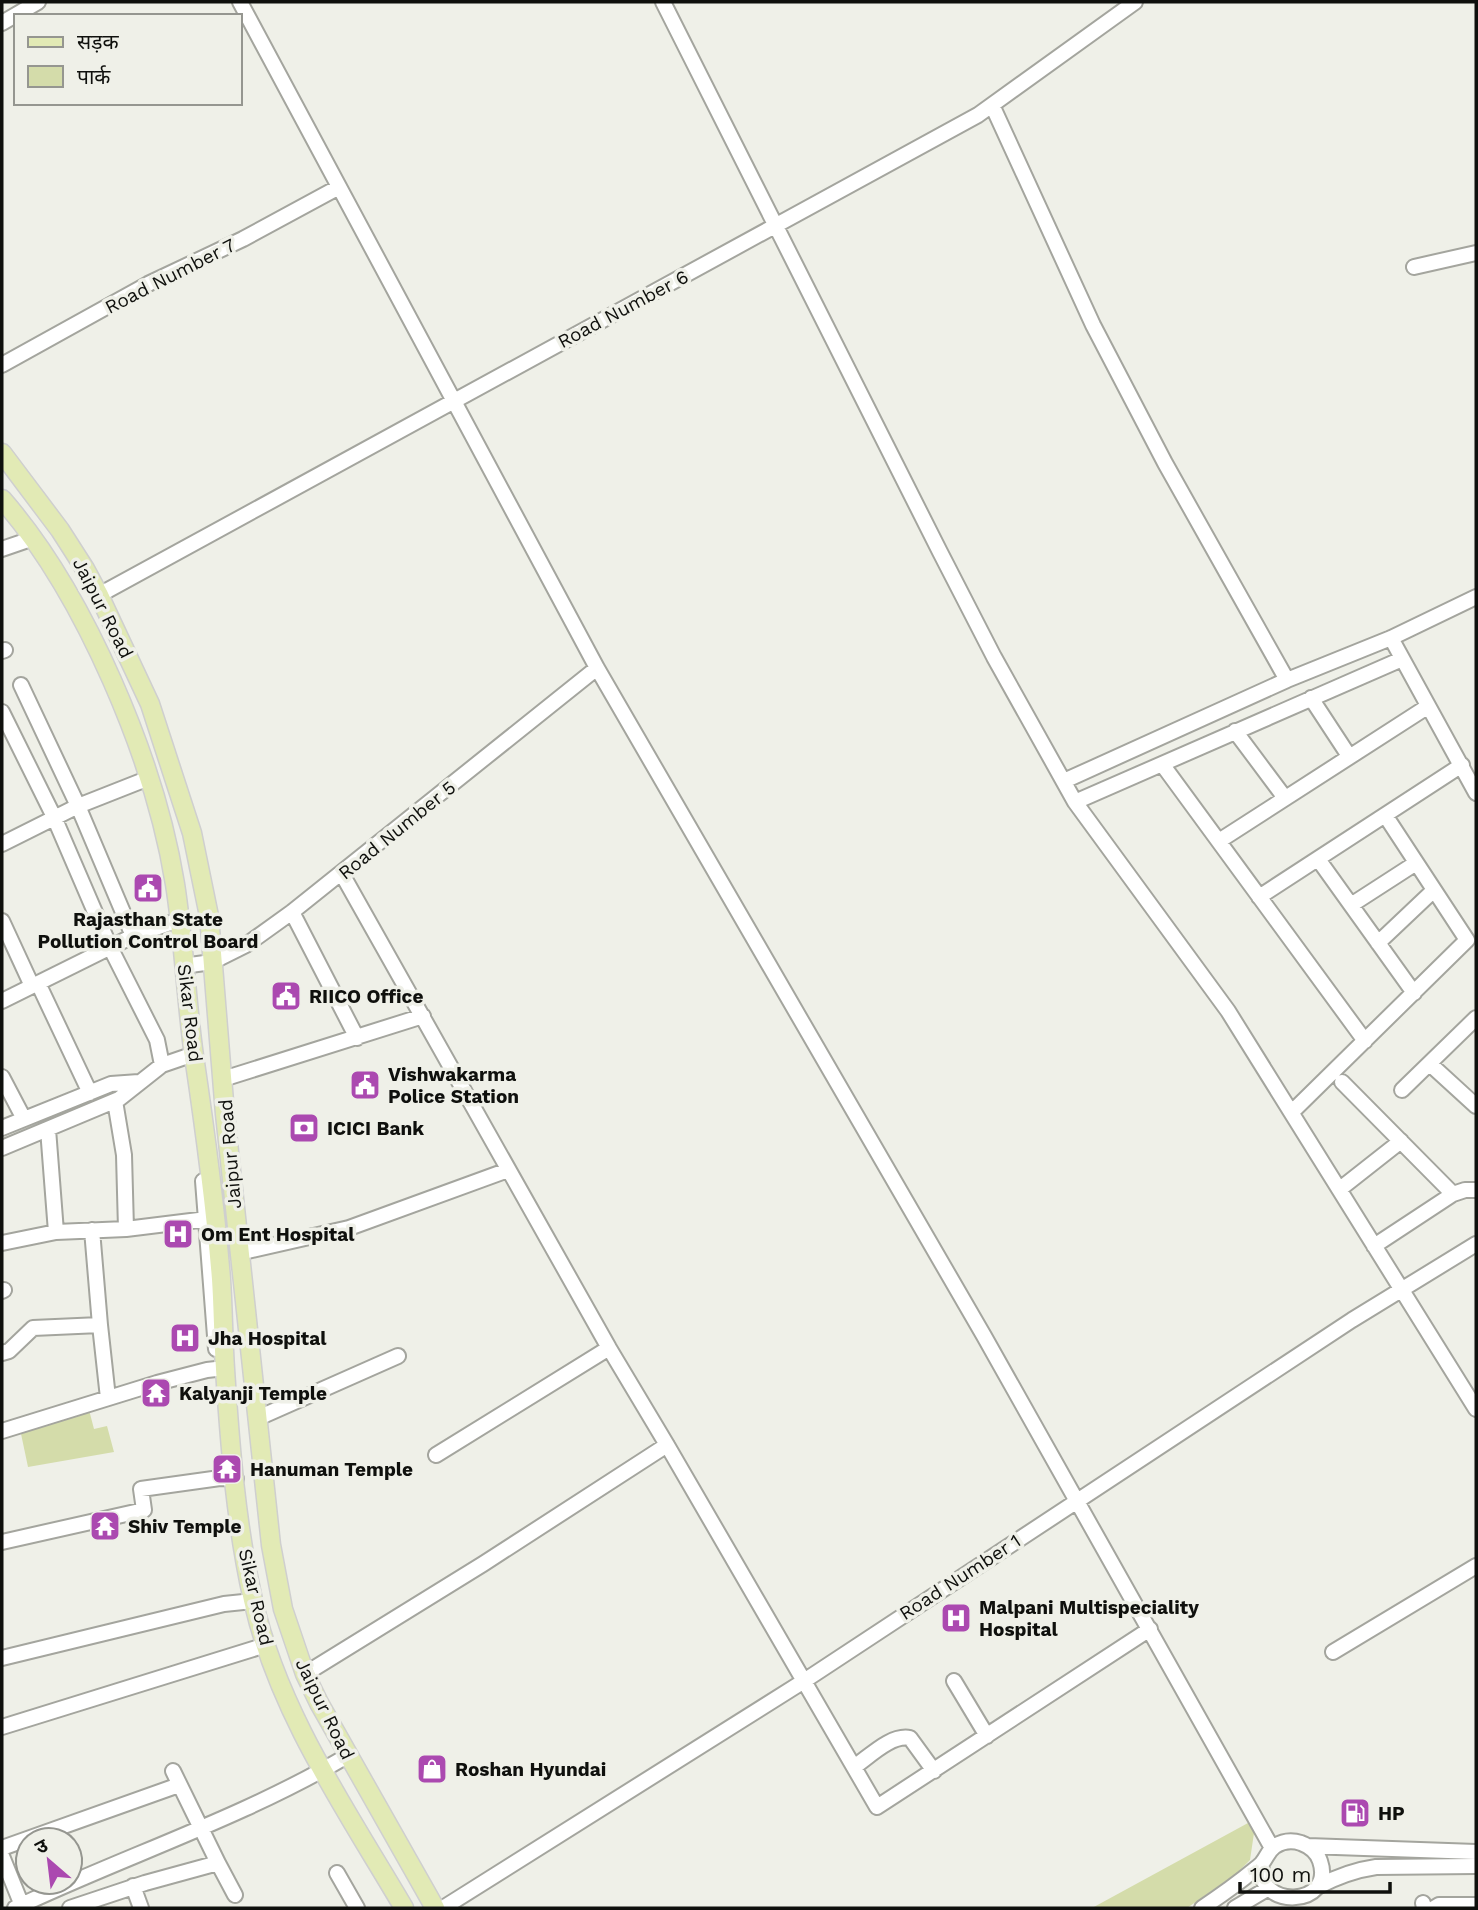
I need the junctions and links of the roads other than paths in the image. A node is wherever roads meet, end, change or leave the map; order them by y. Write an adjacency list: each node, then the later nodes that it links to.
1 (38, 2): 5 (street)
2 (240, 2): 7 (street)
3 (663, 2): 8 (street)
4 (1135, 2): 6 (street, Road Number 6)
5 (17, 14)
6 (992, 105): 8 (street, Road Number 6); 22 (street)
7 (339, 187): 11 (street, Road Number 7); 12 (street)
8 (777, 226): 12 (street, Road Number 6); 32 (street)
9 (1476, 253): 10 (street)
10 (1414, 267)
11 (2, 366)
12 (454, 401): 17 (street, Road Number 6); 21 (street)
13 (2, 453): 17 (main road, Jaipur Road)
14 (2, 499): 15 (main road, Sikar Road)
15 (34, 538): 16 (street); 31 (main road, Sikar Road)
16 (2, 549)
17 (99, 595): 53 (main road, Jaipur Road)
18 (1476, 597): 19 (street)
19 (1391, 638): 20 (street); 22 (street)
20 (1402, 659): 24 (street); 25 (street)
21 (597, 668): 43 (street, Road Number 5); 105 (street)
22 (1287, 680): 32 (street)
23 (20, 685): 36 (street)
24 (1311, 698): 27 (street); 28 (street)
25 (1427, 707): 28 (street); 30 (street)
26 (3, 716): 38 (street)
27 (1236, 731): 29 (street); 34 (street)
28 (1349, 757): 34 (street)
29 (1162, 764): 35 (street); 39 (street)
30 (1462, 765): 33 (street); 37 (street)
31 (149, 778): 36 (street); 48 (main road, Sikar Road)
32 (1064, 780): 35 (street)
33 (1476, 793)
34 (1285, 797): 39 (street)
35 (1075, 802): 73 (street)
36 (78, 806): 38 (street); 50 (street)
37 (1385, 815): 41 (street); 42 (street)
38 (54, 817): 40 (street); 52 (street)
39 (1219, 841): 45 (street)
40 (2, 844)
41 (1318, 859): 45 (street); 46 (street)
42 (1416, 863): 44 (street); 46 (street)
43 (342, 874): 47 (street, Road Number 5); 58 (street)
44 (1434, 890): 51 (street); 56 (street)
45 (1259, 897): 61 (street)
46 (1351, 905): 51 (street)
47 (292, 912): 53 (street, Road Number 5); 60 (street)
48 (179, 920): 50 (street); 54 (main road, Sikar Road)
49 (2, 921): 55 (street)
50 (133, 936): 52 (street)
51 (1378, 943): 56 (street)
52 (110, 947): 55 (street); 64 (street)
53 (212, 962): 54 (street, Road Number 5); 66 (main road, Jaipur Road)
54 (183, 966): 62 (main road, Sikar Road)
55 (35, 985): 57 (street); 70 (street)
56 (1413, 993): 61 (street)
57 (2, 1001)
58 (423, 1016): 60 (street); 80 (street)
59 (1476, 1018): 63 (street)
60 (357, 1038): 66 (street)
61 (1365, 1041): 73 (street)
62 (194, 1054): 64 (street); 84 (main road, Sikar Road)
63 (1430, 1064): 69 (street); 72 (street)
64 (162, 1065): 67 (street)
65 (2, 1077): 74 (street)
66 (223, 1079): 91 (main road, Jaipur Road)
67 (139, 1082): 70 (street); 71 (street)
68 (1342, 1082): 78 (street)
69 (1402, 1090)
70 (90, 1093): 74 (street)
71 (115, 1101): 76 (street); 85 (street)
72 (1476, 1106)
73 (1292, 1112): 81 (street)
74 (26, 1118): 75 (street); 77 (street)
75 (2, 1128)
76 (48, 1129): 77 (street); 87 (street)
77 (33, 1135): 79 (street)
78 (1401, 1141): 81 (street); 83 (street)
79 (2, 1148)
80 (508, 1170): 91 (street); 94 (street)
81 (1340, 1189): 90 (street)
82 (1476, 1190): 83 (street)
83 (1453, 1194): 90 (street)
84 (211, 1219): 85 (street); 97 (main road, Sikar Road)
85 (126, 1229): 86 (street)
86 (92, 1230): 87 (street); 93 (street)
87 (57, 1233): 88 (street)
88 (2, 1244)
89 (1476, 1244): 92 (street, Road Number 1)
90 (1374, 1246): 92 (street)
91 (239, 1253): 100 (main road, Jaipur Road)
92 (1401, 1291): 99 (street); 105 (street, Road Number 1)
93 (100, 1325): 95 (street); 98 (street)
94 (609, 1348): 102 (street); 103 (street)
95 (2, 1353)
96 (398, 1356): 100 (street)
97 (221, 1368): 98 (street); 104 (main road, Sikar Road)
98 (107, 1398): 101 (street)
99 (1476, 1409)
100 (258, 1418): 113 (main road, Jaipur Road)
101 (2, 1431)
102 (667, 1445): 113 (street); 114 (street)
103 (436, 1455)
104 (232, 1479): 106 (street); 108 (main road, Sikar Road)
105 (1077, 1501): 109 (street); 114 (street, Road Number 1)
106 (2, 1542)
107 (1476, 1566): 111 (street)
108 (250, 1601): 110 (main road, Sikar Road); 112 (street)
109 (1150, 1629): 117 (street); 125 (street)
110 (263, 1646): 116 (street); 121 (main road, Sikar Road)
111 (1333, 1652)
112 (2, 1658)
113 (305, 1674): 118 (main road, Jaipur Road)
114 (804, 1681): 119 (street); 145 (street, Road Number 1)
115 (954, 1681): 117 (street)
116 (2, 1727)
117 (987, 1736): 120 (street)
118 (347, 1756): 121 (street); 144 (main road, Jaipur Road)
119 (853, 1767): 120 (street); 120 (street)
120 (934, 1771)
121 (319, 1772): 122 (street); 140 (main road, Sikar Road)
122 (201, 1828): 124 (street); 128 (street); 138 (street)
123 (1308, 1846): 125 (street); 126 (street); 133 (street)
124 (2, 1848)
125 (1272, 1848): 129 (street)
126 (1476, 1852)
127 (2, 1856): 138 (street)
128 (218, 1863): 132 (street); 134 (street)
129 (1262, 1864): 135 (street); 146 (street)
130 (1476, 1866): 133 (street)
131 (337, 1873): 143 (street)
132 (133, 1886): 139 (street); 142 (street)
133 (1317, 1887): 136 (street)
134 (235, 1895)
135 (1273, 1898): 136 (street); 147 (street)
136 (1296, 1905)
137 (1476, 1905): 141 (street)
138 (20, 1907)
139 (75, 1907)
140 (397, 1907)
141 (1427, 1907)
142 (141, 1908)
143 (357, 1908)
144 (435, 1908)
145 (443, 1908)
146 (1202, 1908)
147 (1235, 1908)

